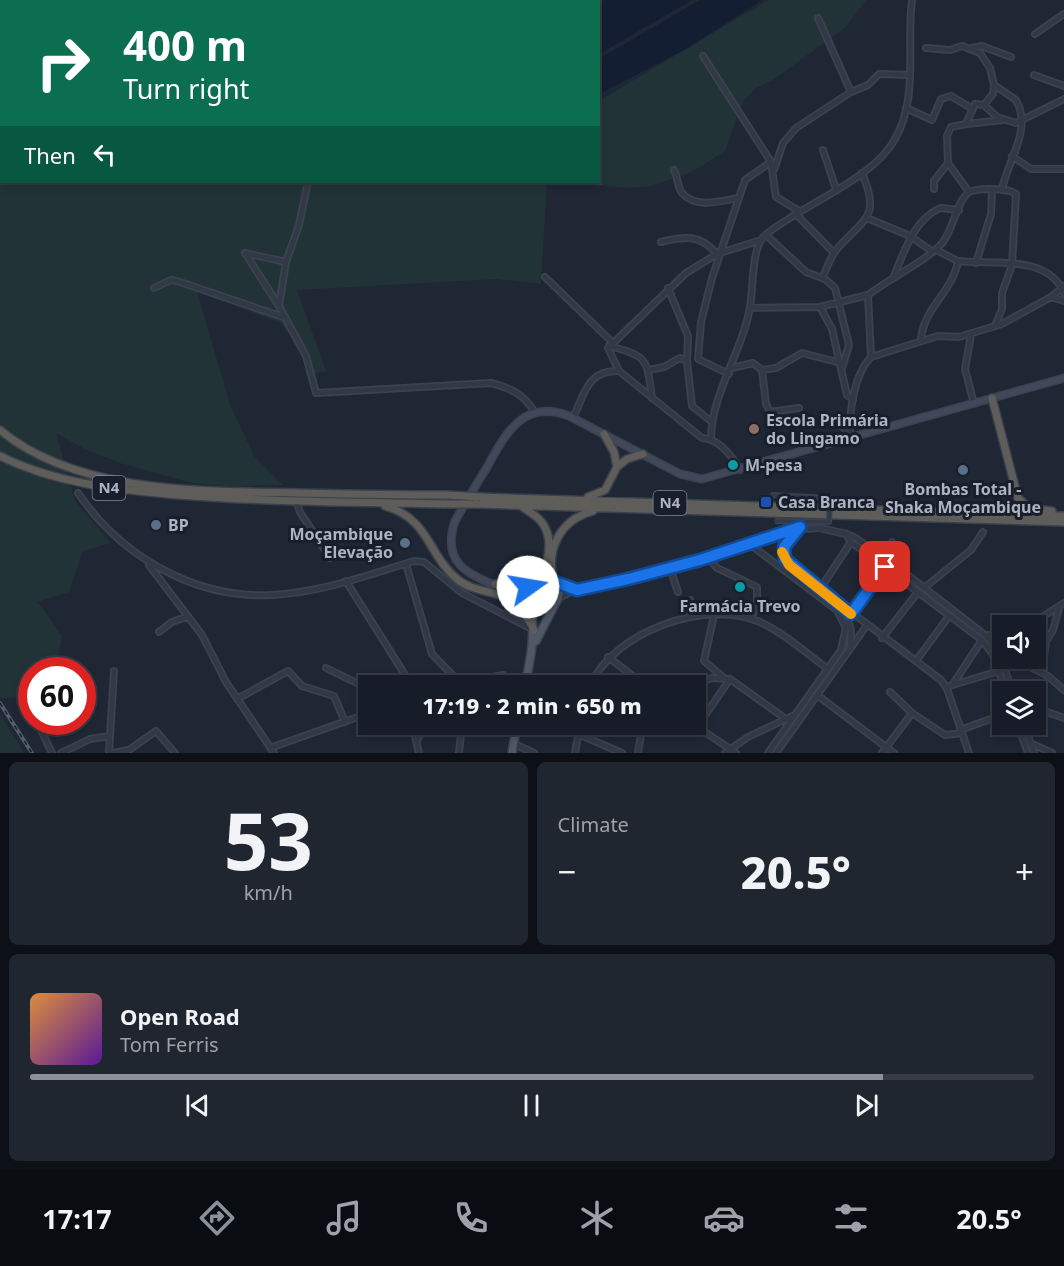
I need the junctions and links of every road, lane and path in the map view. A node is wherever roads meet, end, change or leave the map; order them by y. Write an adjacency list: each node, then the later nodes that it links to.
1 (912, 0): 9 (street)
2 (1064, 14): 4 (street)
3 (818, 18): 13 (street)
4 (1035, 34)
5 (926, 48): 6 (street)
6 (972, 48): 8 (street); 11 (street)
7 (703, 56): 23 (street)
8 (1011, 57)
9 (910, 75): 13 (street); 16 (street)
10 (1034, 75): 12 (street)
11 (994, 86): 15 (street); 19 (street)
12 (1064, 86)
13 (851, 92): 27 (street)
14 (1064, 99): 19 (street)
15 (984, 105): 17 (street); 18 (street)
16 (906, 108): 17 (street); 28 (street)
17 (971, 108): 20 (street)
18 (1003, 120): 19 (street); 20 (street)
19 (1021, 121): 22 (street)
20 (966, 124): 24 (street)
21 (823, 150): 30 (street)
22 (1012, 156): 25 (street); 32 (street)
23 (771, 162): 27 (street); 35 (street)
24 (948, 163): 31 (street); 34 (street)
25 (1064, 169)
26 (674, 170): 35 (street)
27 (774, 170): 37 (street)
28 (862, 173): 30 (street); 38 (street)
29 (308, 183): 47 (street)
30 (836, 189): 37 (street)
31 (934, 189)
32 (1002, 190): 33 (street); 49 (street)
33 (992, 191): 34 (street); 48 (street)
34 (969, 192): 36 (street)
35 (738, 198): 44 (street)
36 (959, 210): 40 (street); 43 (street)
37 (798, 213): 39 (street); 45 (street)
38 (867, 218): 40 (street); 45 (street)
39 (766, 235): 41 (street); 52 (street)
40 (910, 236): 43 (street); 50 (street)
41 (761, 240): 44 (street); 62 (street)
42 (661, 242): 44 (street)
43 (935, 251): 46 (street); 50 (street)
44 (719, 253): 54 (street); 75 (street)
45 (834, 253): 52 (street)
46 (958, 261): 48 (street); 66 (street)
47 (286, 262): 60 (street); 60 (street)
48 (976, 262): 49 (street)
49 (1012, 265): 55 (street); 64 (street)
50 (894, 276): 56 (street)
51 (545, 277): 67 (street)
52 (822, 278): 59 (street)
53 (153, 288): 63 (street)
54 (668, 288): 67 (street); 69 (street)
55 (1063, 289): 57 (street)
56 (868, 295): 59 (street); 68 (street)
57 (1051, 297): 58 (street); 64 (street)
58 (1064, 302)
59 (840, 303): 61 (street); 70 (street)
60 (279, 306): 63 (street)
61 (820, 307): 62 (street); 70 (street)
62 (750, 308): 71 (street)
63 (283, 318): 82 (street)
64 (995, 326): 65 (street)
65 (971, 335): 66 (street); 80 (street)
66 (921, 341): 68 (street)
67 (611, 344): 72 (street); 74 (street)
68 (872, 357): 79 (street)
69 (687, 361): 72 (street); 85 (street)
70 (842, 366): 73 (street); 79 (street)
71 (732, 368): 73 (street); 75 (street)
72 (648, 370): 77 (street)
73 (762, 370): 81 (street)
74 (619, 371): 77 (street); 83 (street)
75 (729, 374): 85 (street)
76 (1064, 378): 78 (main road)
77 (652, 398): 89 (street)
78 (992, 398): 80 (main road); 102 (highway)
79 (853, 400): 88 (street)
80 (974, 404): 88 (main road)
81 (799, 408)
82 (535, 412): 83 (main road); 123 (main road)
83 (573, 418): 87 (main road)
84 (833, 420): 88 (street)
85 (712, 422): 89 (street)
86 (0, 430): 97 (highway, N4, bridge)
87 (604, 434): 90 (main road); 92 (highway)
88 (850, 437): 93 (main road)
89 (711, 438): 93 (street)
90 (643, 454): 92 (highway); 93 (main road)
91 (0, 456): 98 (highway, N4)
92 (617, 467): 96 (highway)
93 (740, 470)
94 (78, 493): 116 (street)
95 (771, 495): 103 (street, bridge)
96 (574, 499): 97 (highway, N4); 102 (highway, N4)
97 (478, 500): 99 (highway, N4, bridge); 100 (highway, N4)
98 (297, 501): 99 (highway, N4); 114 (street)
99 (374, 503): 144 (highway)
100 (521, 506): 101 (highway, N4); 112 (highway)
101 (601, 509): 104 (highway, N4); 122 (highway)
102 (1064, 514)
103 (775, 521)
104 (1064, 522)
105 (800, 527): 106 (street); 111 (street); 125 (street)
106 (820, 528): 108 (street)
107 (983, 532): 124 (street)
108 (846, 534): 109 (street); 115 (street)
109 (851, 542): 118 (street); 125 (street)
110 (892, 542): 115 (street)
111 (748, 543): 113 (street); 155 (street)
112 (548, 553): 120 (highway); 123 (highway)
113 (707, 557): 119 (street); 141 (street)
114 (330, 558)
115 (884, 558): 124 (street)
116 (148, 563): 121 (street); 139 (street)
117 (406, 564): 121 (street); 144 (street); 161 (street)
118 (885, 567): 128 (street); 135 (street)
119 (670, 568): 126 (street); 127 (street)
120 (535, 579): 122 (main road); 123 (main road); 131 (main road)
121 (346, 581): 160 (street)
122 (555, 583): 126 (street); 130 (main road)
123 (495, 584): 131 (main road)
124 (924, 588): 148 (street)
125 (820, 589): 134 (street)
126 (577, 590): 130 (street)
127 (678, 592)
128 (918, 592): 137 (street); 147 (street)
129 (692, 599): 140 (street)
130 (557, 601): 131 (main road); 143 (main road)
131 (529, 602): 144 (main road)
132 (1064, 603): 133 (street)
133 (1059, 608): 138 (street); 159 (street)
134 (845, 610): 135 (street); 151 (street)
135 (851, 614): 142 (street)
136 (714, 615): 140 (street); 141 (street); 165 (street)
137 (949, 616): 148 (street); 153 (street)
138 (1046, 616)
139 (186, 617): 145 (street); 175 (street)
140 (689, 618): 152 (street)
141 (751, 619): 155 (street)
142 (867, 625): 147 (street); 151 (street)
143 (542, 626): 144 (street); 150 (main road)
144 (534, 630): 150 (main road)
145 (159, 632)
146 (992, 635): 148 (street)
147 (882, 638): 153 (street)
148 (984, 638): 149 (street); 158 (street); 170 (street)
149 (992, 645)
150 (533, 648): 162 (main road)
151 (849, 652): 174 (street)
152 (608, 657): 163 (street); 164 (street)
153 (916, 661): 171 (street)
154 (326, 668): 169 (street)
155 (828, 669): 179 (street)
156 (1036, 669): 159 (street)
157 (114, 671): 196 (street)
158 (999, 671): 168 (street); 170 (street)
159 (1042, 672): 172 (street)
160 (405, 675)
161 (453, 675)
162 (527, 675)
163 (597, 675)
164 (632, 675)
165 (723, 677): 166 (street); 167 (street)
166 (730, 679): 176 (street); 182 (street)
167 (706, 680)
168 (1002, 681)
169 (358, 684)
170 (953, 684): 171 (street)
171 (946, 687): 185 (street)
172 (1064, 690)
173 (890, 692): 178 (street)
174 (817, 694): 200 (street); 217 (street)
175 (237, 699): 184 (street); 202 (street)
176 (706, 711)
177 (1046, 712): 181 (street)
178 (912, 713): 185 (street); 200 (street)
179 (793, 716): 182 (street); 216 (street)
180 (358, 717): 184 (street)
181 (1064, 718)
182 (786, 719): 201 (street)
183 (992, 719): 185 (street)
184 (345, 722): 202 (street)
185 (961, 732): 220 (street)
186 (706, 733): 201 (street)
187 (43, 735): 203 (street)
188 (415, 735): 197 (street)
189 (420, 735): 197 (street)
190 (461, 735): 208 (street)
191 (515, 735): 199 (main road)
192 (578, 735): 211 (street); 212 (street)
193 (640, 735): 213 (street)
194 (1021, 735): 221 (street)
195 (1027, 735): 198 (street)
196 (110, 736): 204 (street); 205 (street)
197 (417, 741): 207 (street)
198 (1030, 743): 222 (street); 223 (street)
199 (514, 744): 209 (main road); 210 (street)
200 (886, 747): 218 (street); 219 (street)
201 (729, 748): 214 (street); 215 (street)
202 (272, 751)
203 (52, 753)
204 (61, 753)
205 (111, 753): 206 (street)
206 (175, 753)
207 (419, 753)
208 (459, 753)
209 (512, 753)
210 (534, 753)
211 (575, 753)
212 (622, 753)
213 (638, 753)
214 (725, 753)
215 (736, 753)
216 (768, 753)
217 (776, 753)
218 (882, 753)
219 (894, 753)
220 (969, 753)
221 (1028, 753)
222 (1034, 753)
223 (1052, 753)

